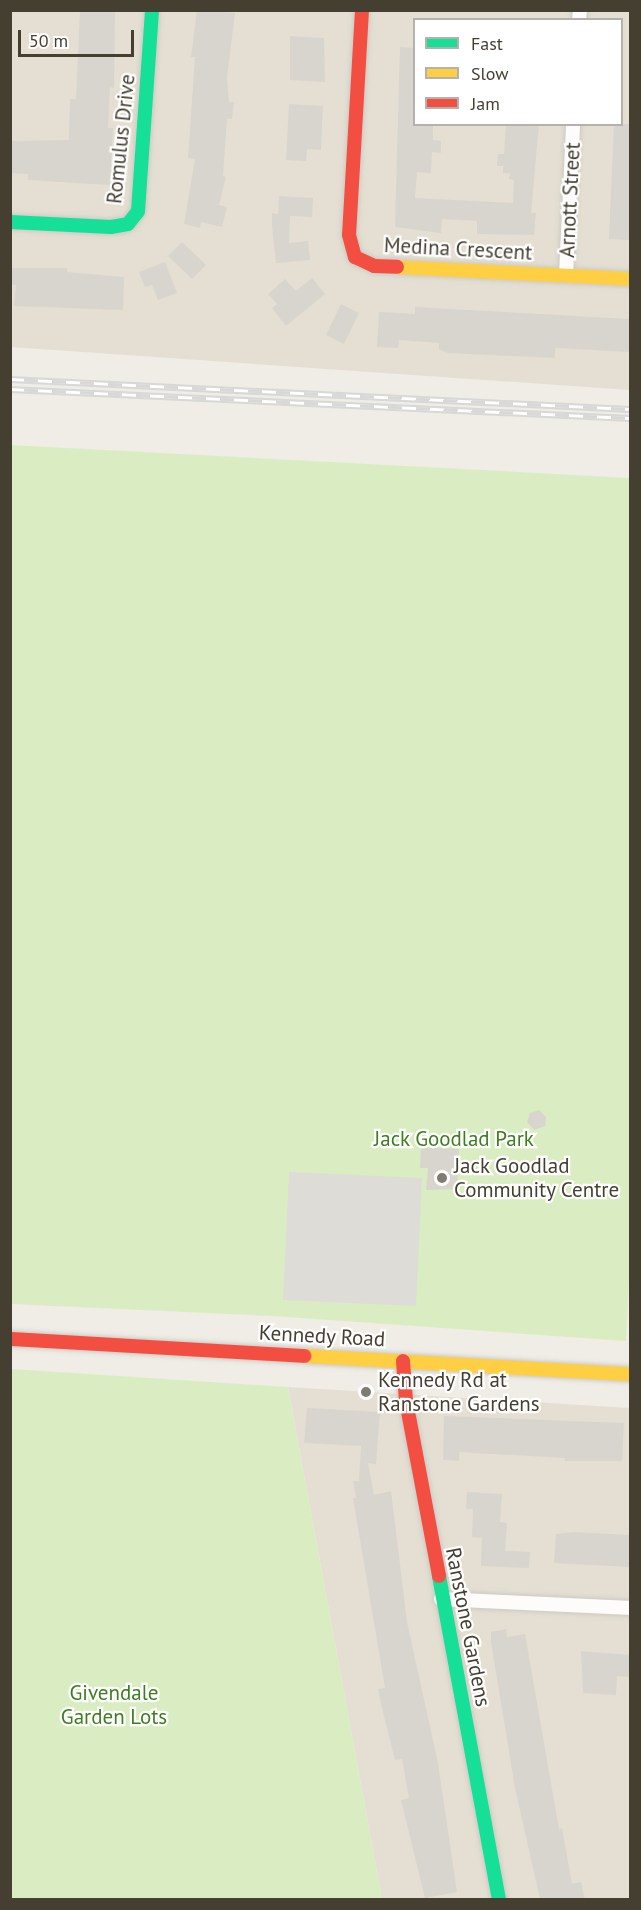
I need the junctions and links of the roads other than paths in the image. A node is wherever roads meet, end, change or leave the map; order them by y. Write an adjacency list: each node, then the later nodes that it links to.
1 (152, 10): 4 (street, Romulus Drive)
2 (362, 10): 5 (street, Medina Crescent)
3 (573, 126): 5 (street, Arnott Street)
4 (10, 222)
5 (566, 275): 6 (street, Medina Crescent)
6 (630, 279)
7 (10, 1339): 8 (street, Kennedy Road)
8 (403, 1361): 9 (street, Kennedy Road); 10 (street, Ranstone Gardens)
9 (630, 1374)
10 (441, 1599): 11 (street); 12 (street, Ranstone Gardens)
11 (630, 1608)
12 (498, 1899)

